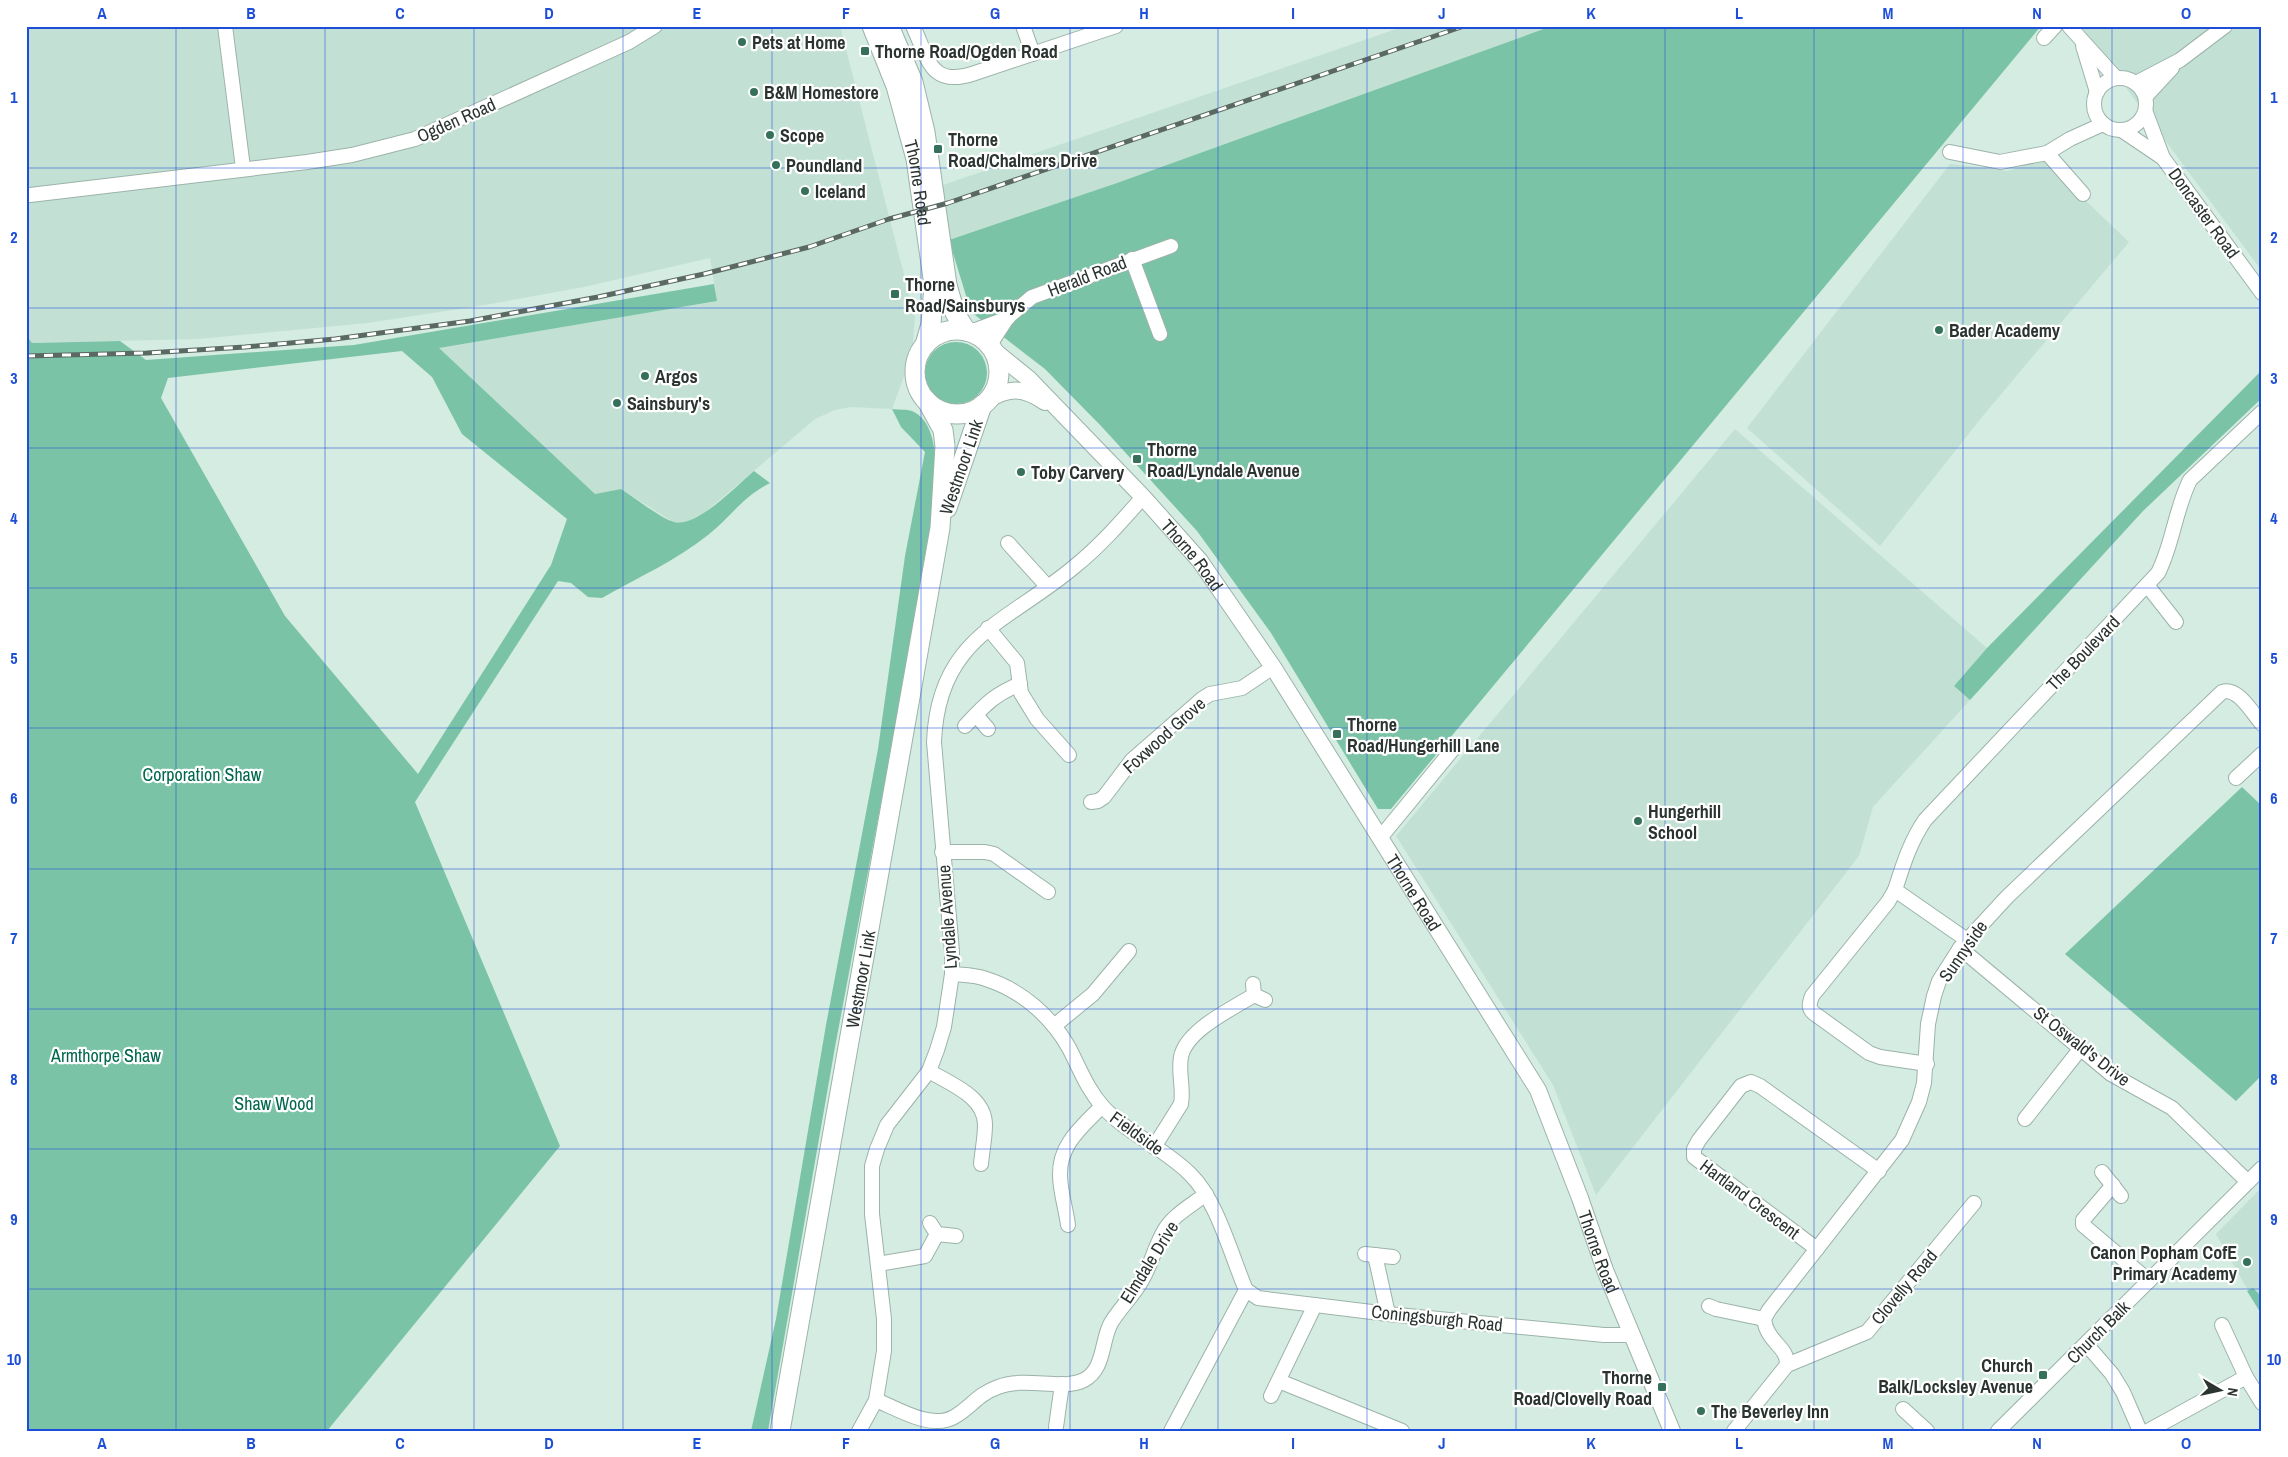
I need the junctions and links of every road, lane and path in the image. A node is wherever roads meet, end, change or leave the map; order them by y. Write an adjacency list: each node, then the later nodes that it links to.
1 (225, 26): 27 (street)
2 (655, 26): 27 (street, Ogden Road)
3 (872, 26): 36 (highway, Thorne Road)
4 (889, 26): 34 (highway, Thorne Road)
5 (913, 26): 13 (street)
6 (1023, 26): 13 (street)
7 (1116, 26): 13 (street)
8 (2054, 26): 11 (street)
9 (2069, 26): 12 (street)
10 (2225, 26): 14 (street)
11 (2044, 38)
12 (2082, 43): 15 (street); 17 (street)
13 (1033, 54)
14 (2180, 60): 16 (street); 18 (street)
15 (2116, 78): 16 (street); 17 (street)
16 (2136, 82): 18 (street)
17 (2097, 92): 19 (street)
18 (2146, 96): 20 (street)
19 (2094, 110): 21 (street); 23 (street)
20 (2146, 113): 22 (street); 26 (street, Doncaster Road)
21 (2103, 124): 22 (street); 23 (street)
22 (2123, 131): 26 (street, Doncaster Road)
23 (2070, 139): 25 (street)
24 (1950, 152): 25 (street)
25 (2047, 153): 28 (street)
26 (2163, 158): 32 (street, Doncaster Road)
27 (243, 168): 29 (street, Ogden Road)
28 (2083, 194)
29 (30, 195)
30 (1171, 246): 31 (street, Herald Road)
31 (1132, 259): 33 (street, Herald Road); 35 (street)
32 (2262, 293)
33 (1008, 318): 34 (street, Herald Road); 37 (street, Herald Road)
34 (968, 331): 36 (highway); 37 (highway)
35 (1160, 334)
36 (924, 344): 38 (highway)
37 (990, 347): 39 (highway); 40 (main road)
38 (927, 402): 39 (highway); 43 (highway, Westmoor Link)
39 (984, 403): 40 (main road); 43 (highway, Westmoor Link)
40 (1062, 412): 42 (main road, Thorne Road)
41 (2262, 412): 45 (street, The Boulevard)
42 (1143, 497): 46 (street, Lyndale Avenue); 49 (main road, Thorne Road)
43 (940, 528): 106 (highway, Westmoor Link)
44 (1008, 543): 46 (street)
45 (2147, 585): 47 (street); 62 (street, The Boulevard)
46 (1047, 586): 48 (street, Lyndale Avenue)
47 (2176, 622)
48 (988, 628): 50 (street); 61 (street, Lyndale Avenue)
49 (1273, 667): 59 (street, Foxwood Grove); 60 (main road, Thorne Road)
50 (1020, 684): 51 (street); 57 (street)
51 (976, 715): 53 (street); 54 (street)
52 (2262, 724): 64 (street, Sunnyside)
53 (964, 726)
54 (988, 729)
55 (1453, 749): 60 (street)
56 (2262, 754): 58 (street)
57 (1069, 755)
58 (2236, 778)
59 (1091, 802)
60 (1380, 838): 94 (main road, Thorne Road)
61 (942, 852): 63 (street); 66 (street, Lyndale Avenue)
62 (1895, 890): 64 (street); 70 (street, The Boulevard)
63 (1048, 892)
64 (1963, 944): 69 (street, St Oswald's Drive); 70 (street, Sunnyside)
65 (1129, 951): 68 (street)
66 (952, 974): 68 (street, Fieldside); 71 (street, Lyndale Avenue)
67 (1257, 993): 74 (street)
68 (1054, 1026): 72 (street, Fieldside)
69 (2081, 1048): 73 (street); 79 (street, St Oswald's Drive)
70 (1927, 1064): 77 (street, Sunnyside)
71 (929, 1071): 75 (street); 86 (street, Lyndale Avenue)
72 (1102, 1106): 74 (street, Fieldside); 82 (street)
73 (2025, 1119)
74 (1154, 1147): 80 (street, Fieldside)
75 (981, 1164)
76 (2262, 1168): 79 (street, Church Balk)
77 (1878, 1171): 84 (street, Sunnyside); 84 (street, Hartland Crescent)
78 (2102, 1172): 87 (street)
79 (2248, 1182): 87 (street, Church Balk)
80 (1206, 1194): 88 (street, Fieldside); 99 (street, Elmdale Drive)
81 (1977, 1201): 96 (street, Clovelly Road)
82 (1068, 1225)
83 (956, 1236): 86 (street)
84 (1817, 1249): 92 (street, Sunnyside)
85 (1393, 1257): 91 (street)
86 (878, 1264): 101 (street, Lyndale Avenue)
87 (2149, 1281): 95 (street, Church Balk)
88 (1246, 1290): 89 (street, Coningsburgh Road); 108 (street)
89 (1315, 1305): 91 (street, Coningsburgh Road); 98 (street)
90 (1709, 1306): 92 (street)
91 (1388, 1314): 94 (street, Coningsburgh Road)
92 (1764, 1319): 96 (street)
93 (2222, 1326): 97 (street)
94 (1631, 1333): 110 (main road, Thorne Road)
95 (2086, 1344): 113 (street, Church Balk); 114 (street)
96 (1787, 1365): 111 (street, Clovelly Road)
97 (2246, 1377): 102 (street); 115 (street)
98 (1279, 1382): 100 (street); 109 (street)
99 (1062, 1384): 104 (street, Elmdale Drive); 105 (street)
100 (1271, 1396)
101 (876, 1400): 104 (street, Elmdale Drive); 107 (street, Lyndale Avenue)
102 (2262, 1403)
103 (1903, 1409): 112 (street)
104 (946, 1425)
105 (1056, 1427)
106 (780, 1431)
107 (859, 1431)
108 (1171, 1431)
109 (1402, 1431)
110 (1672, 1431)
111 (1734, 1431)
112 (1927, 1431)
113 (1998, 1431)
114 (2140, 1431)
115 (2148, 1431)

